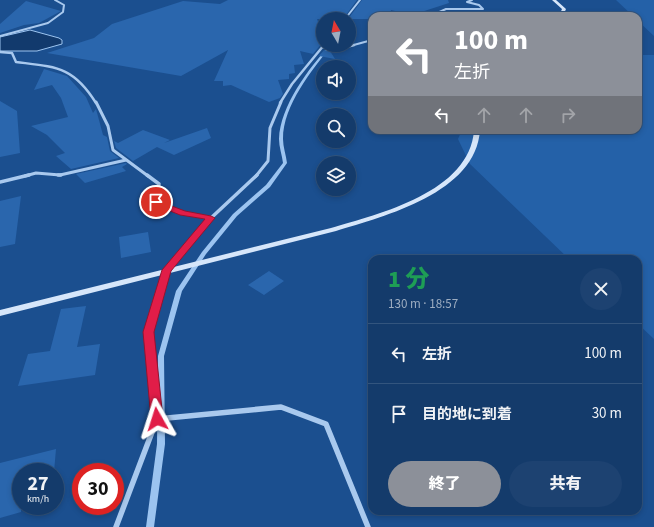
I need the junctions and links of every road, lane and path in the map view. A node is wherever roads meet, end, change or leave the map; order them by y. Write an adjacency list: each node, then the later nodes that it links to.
1 (55, 0): 8 (street)
2 (360, 0): 5 (street)
3 (472, 0): 6 (street)
4 (554, 0): 7 (street)
5 (351, 12)
6 (439, 12)
7 (563, 12)
8 (0, 36)
9 (368, 41): 10 (street)
10 (356, 44)
11 (0, 52): 14 (street)
12 (317, 52): 16 (street)
13 (478, 134): 17 (street)
14 (126, 160): 15 (street); 16 (street)
15 (0, 182)
16 (211, 218): 17 (street)
17 (167, 270): 18 (street); 19 (street)
18 (0, 313)
19 (157, 419): 20 (street); 21 (street)
20 (116, 527)
21 (368, 527)

